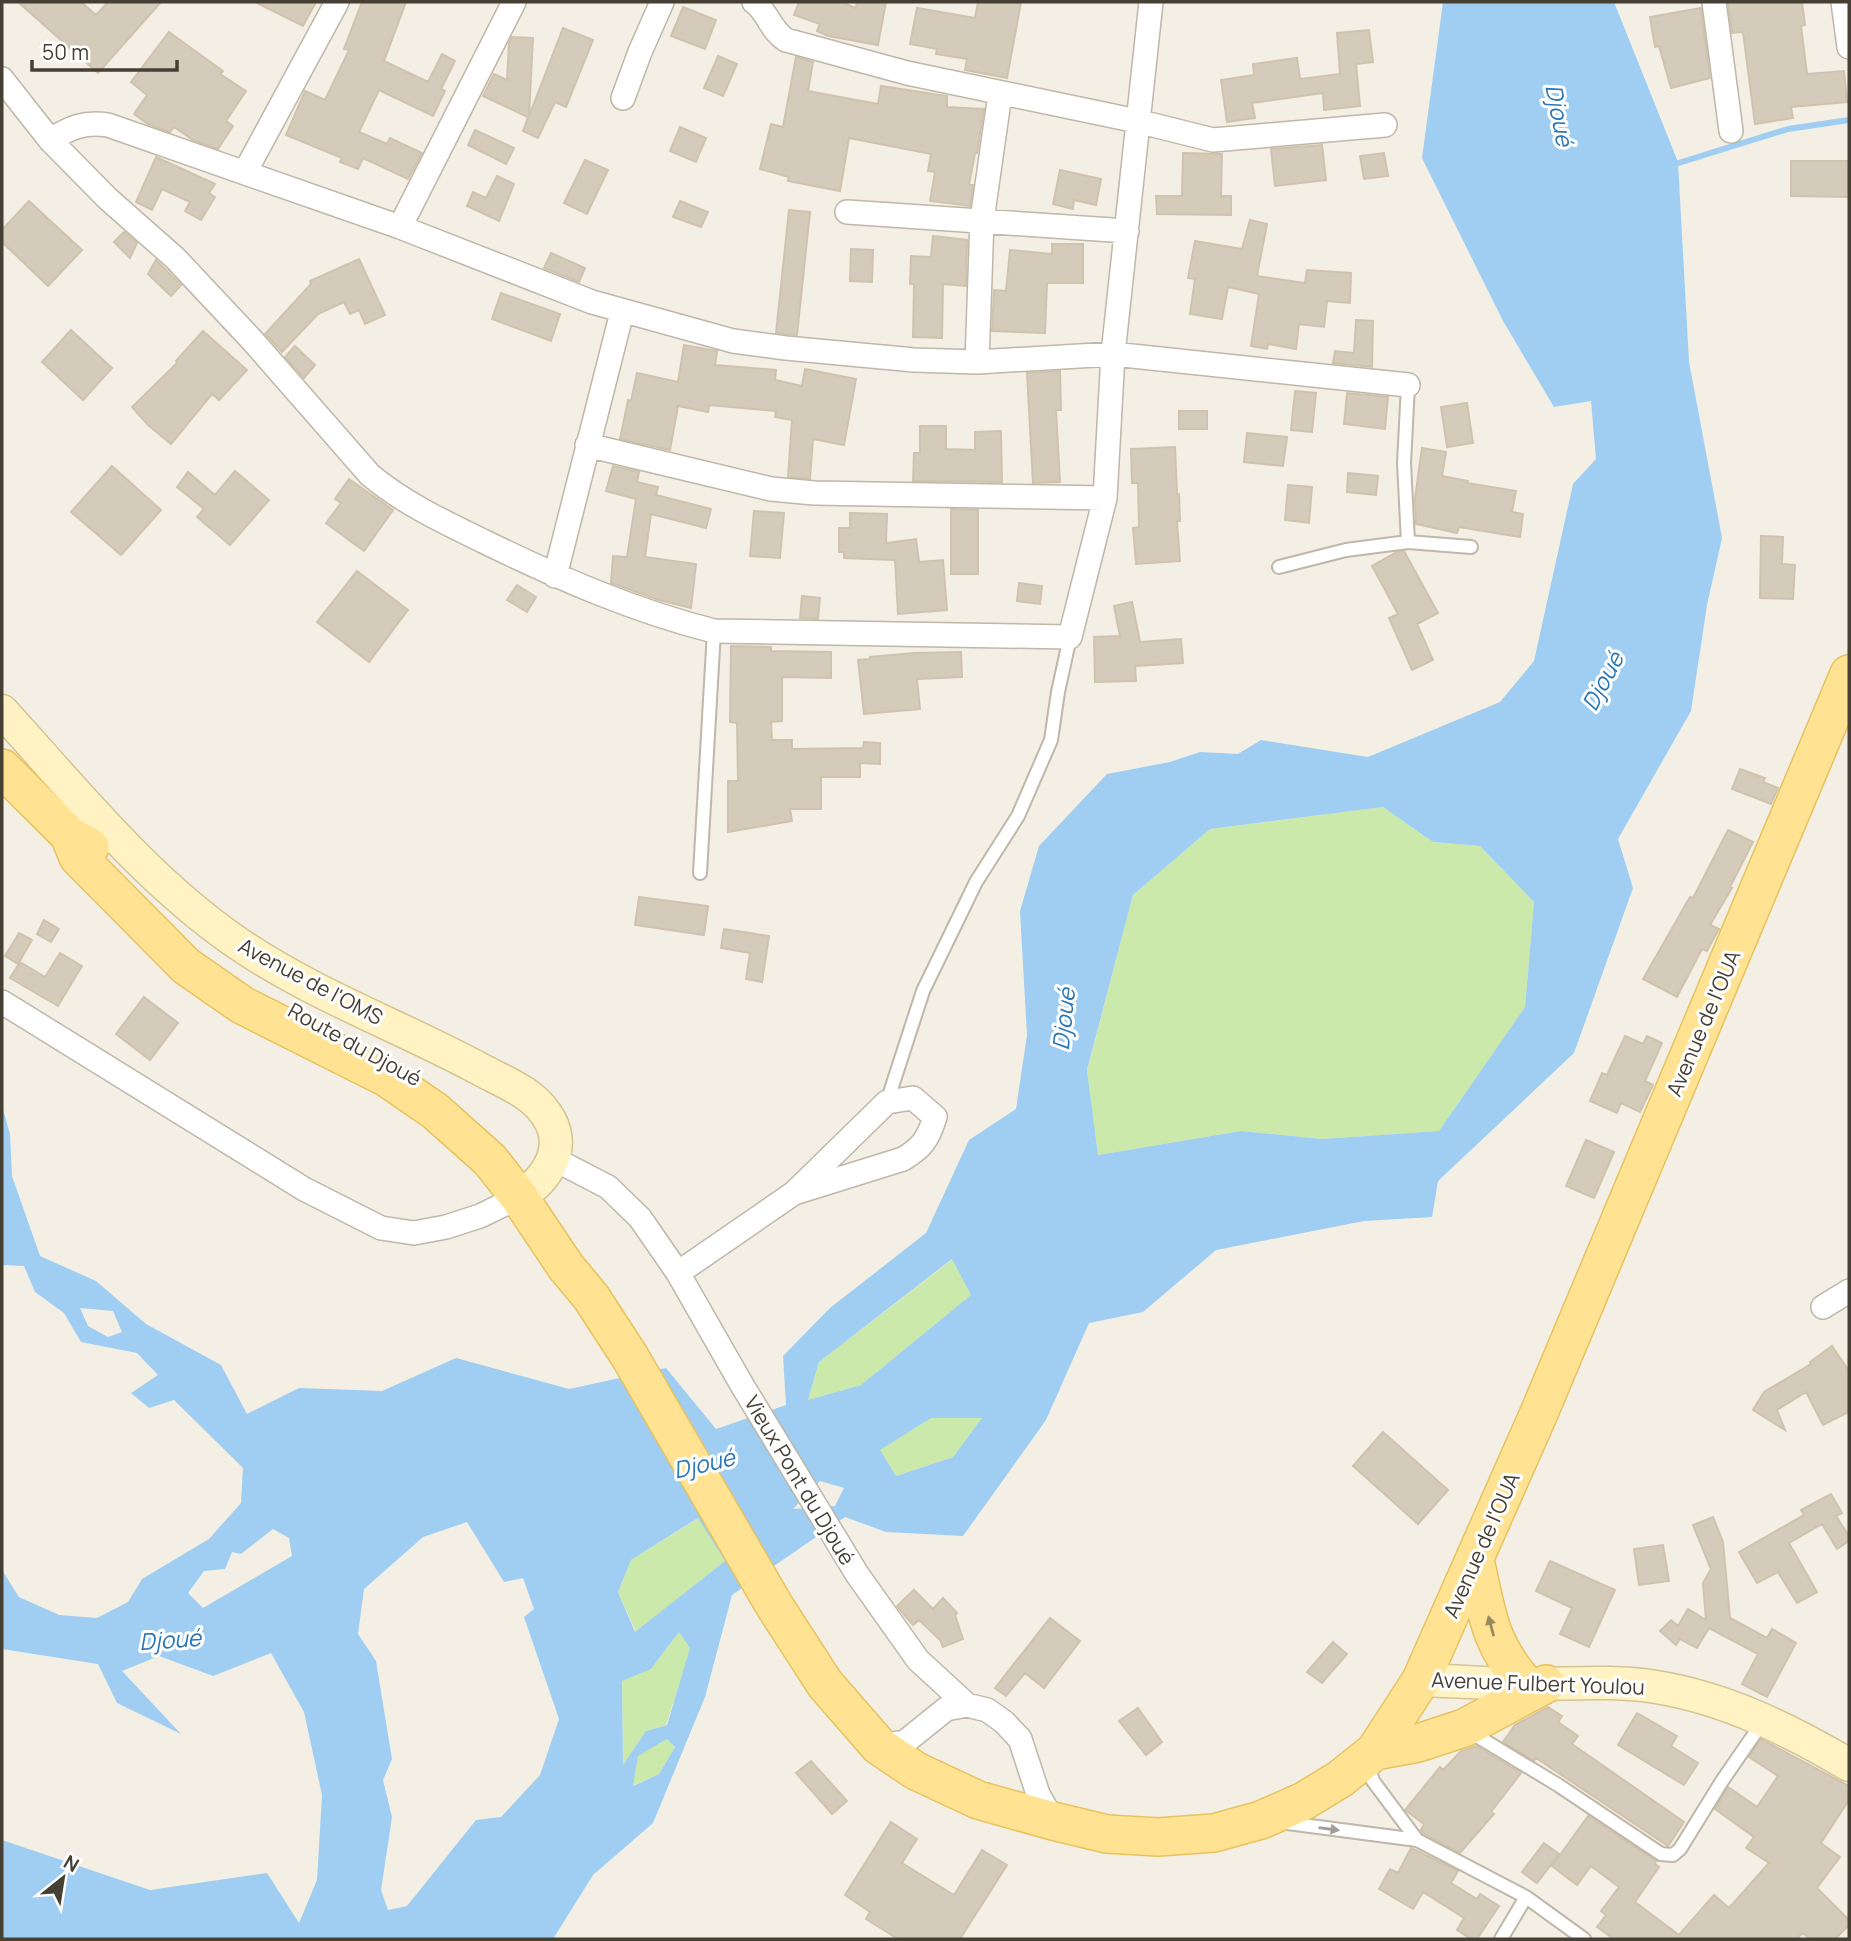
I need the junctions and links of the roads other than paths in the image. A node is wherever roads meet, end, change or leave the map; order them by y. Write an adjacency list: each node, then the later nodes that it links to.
1 (337, 2): 16 (street)
2 (514, 2): 19 (street)
3 (662, 2): 11 (street)
4 (754, 2): 10 (street)
5 (1150, 2): 12 (street)
6 (1714, 2): 14 (street)
7 (1843, 2): 8 (street)
8 (1849, 47)
9 (2, 79): 15 (street)
10 (1000, 94): 12 (street); 18 (street)
11 (623, 98)
12 (1137, 121): 13 (street); 20 (street)
13 (1385, 125)
14 (1731, 131)
15 (50, 140): 16 (street); 30 (street)
16 (245, 172): 19 (street)
17 (847, 212): 18 (street)
18 (982, 220): 20 (street); 23 (street)
19 (400, 227): 21 (street)
20 (1127, 231): 22 (street)
21 (622, 312): 23 (street); 25 (street)
22 (1113, 354): 23 (street); 24 (street); 26 (street)
23 (977, 362)
24 (1408, 385): 27 (lane)
25 (587, 445): 26 (street); 30 (street)
26 (1105, 498): 32 (street)
27 (1408, 542): 28 (lane); 29 (lane)
28 (1471, 547)
29 (1279, 567)
30 (555, 576): 31 (street)
31 (715, 631): 32 (street); 36 (lane)
32 (1070, 638): 38 (lane)
33 (1849, 674): 45 (main road, Avenue de l'OUA)
34 (2, 711): 39 (street, Avenue de l'OMS)
35 (2, 768): 39 (main road, Route du Djoué)
36 (700, 873)
37 (2, 1002): 39 (street)
38 (887, 1102): 40 (street); 40 (street)
39 (535, 1181): 41 (street, Vieux Pont du Djoué); 44 (main road, Route du Djoué)
40 (794, 1193): 41 (street)
41 (678, 1272): 48 (street, Vieux Pont du Djoué)
42 (1849, 1291): 43 (street)
43 (1823, 1307)
44 (630, 1357): 51 (main road, Avenue de l'OUA)
45 (1475, 1560): 46 (main road, Avenue de l'OUA); 47 (main road, one-way to 45)
46 (1421, 1680): 47 (street, Avenue Fulbert Youlou); 52 (main road, Avenue de l'OUA)
47 (1535, 1684): 49 (street, Avenue Fulbert Youlou); 50 (main road)
48 (967, 1704): 51 (street); 55 (street, Vieux Pont du Djoué)
49 (1764, 1720): 50 (lane); 53 (street, Avenue Fulbert Youlou)
50 (1464, 1728): 52 (main road)
51 (879, 1746): 55 (main road, Avenue de l'OUA)
52 (1371, 1755): 54 (main road, Avenue de l'OUA); 56 (lane)
53 (1849, 1765)
54 (1261, 1820): 55 (main road, Avenue de l'OUA); 56 (lane, one-way to 56)
55 (1054, 1821)
56 (1417, 1840): 57 (lane)
57 (1526, 1897): 58 (lane); 59 (lane)
58 (1502, 1939)
59 (1584, 1939)

